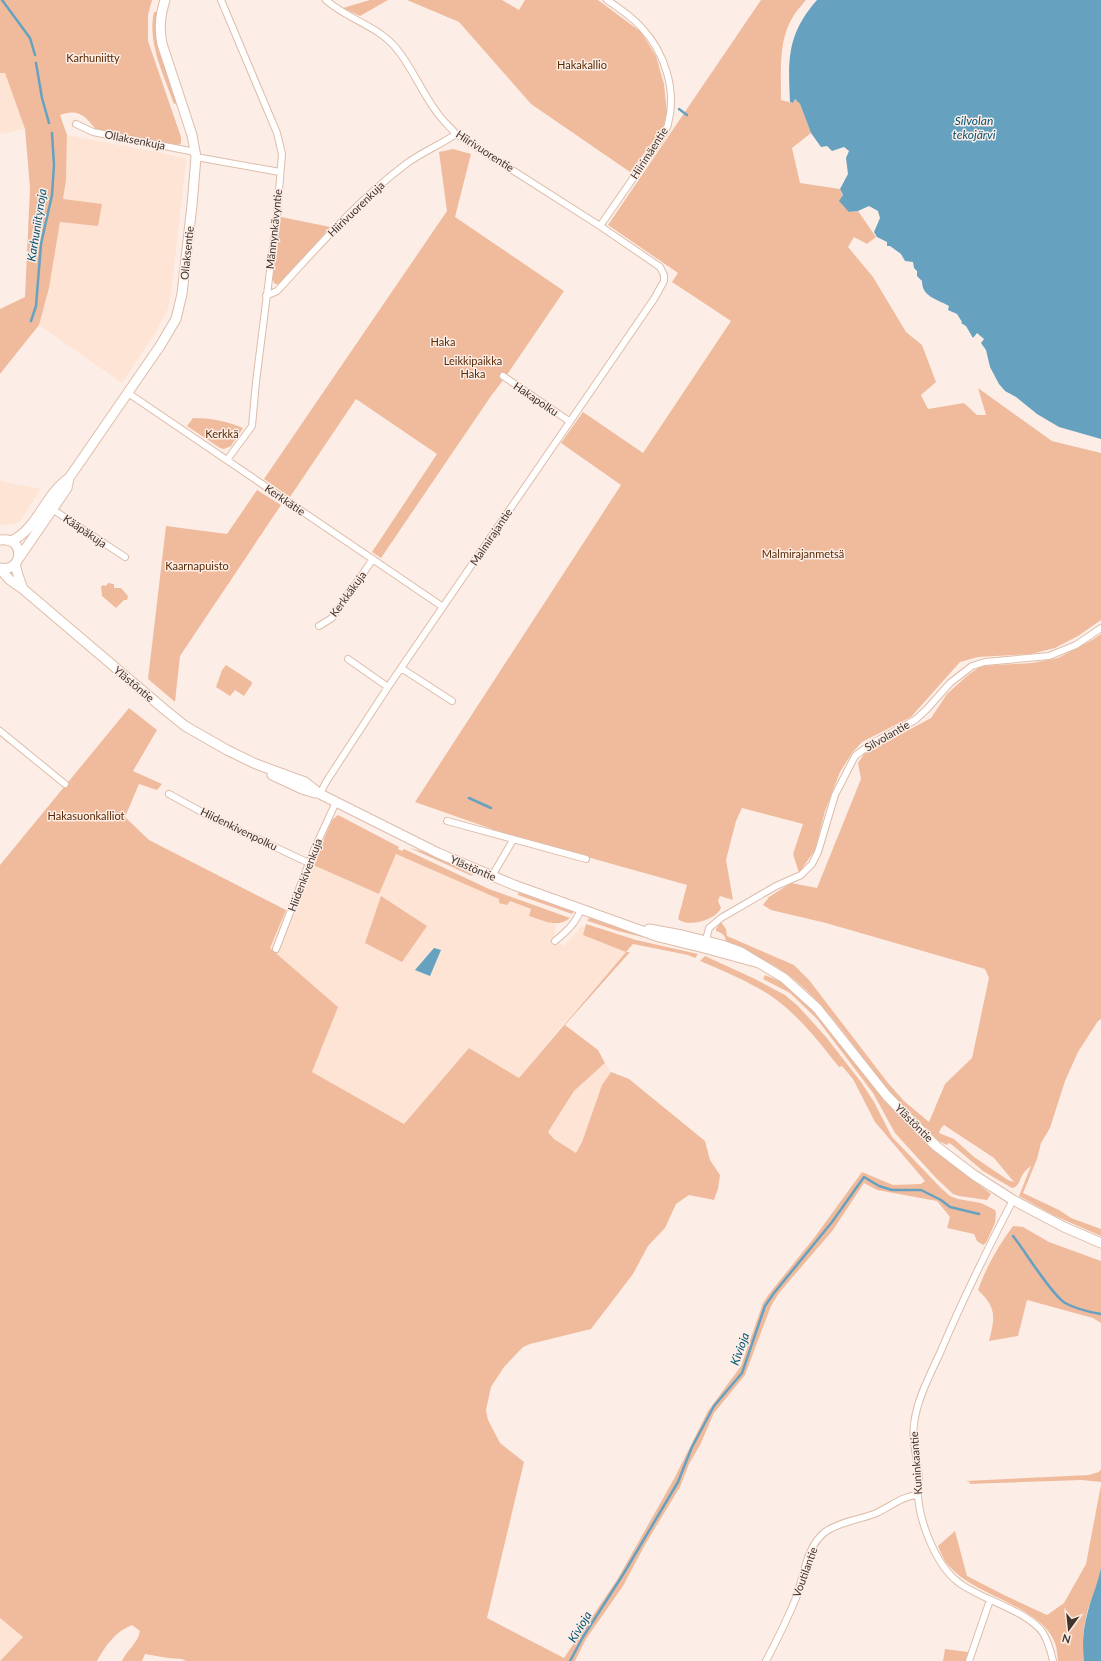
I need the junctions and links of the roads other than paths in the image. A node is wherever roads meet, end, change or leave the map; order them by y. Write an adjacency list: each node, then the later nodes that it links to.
1 (164, 0): 7 (main road, Ollaksentie)
2 (221, 0): 8 (street, Männynkävyntie)
3 (326, 0): 6 (street, Hiirivuorentie)
4 (607, 0): 9 (street, Hiirimäentie)
5 (76, 124): 7 (street, Ollaksenkuja)
6 (456, 134): 9 (street, Hiirivuorentie); 11 (street, Hiirivuorenkuja)
7 (195, 154): 8 (street, Ollaksenkuja); 13 (main road, Ollaksentie)
8 (280, 172): 11 (street, Männynkävyntie)
9 (600, 226): 10 (street, Hiirivuorentie)
10 (664, 281): 14 (street, Malmirajantie)
11 (266, 296): 15 (street, Männynkävyntie)
12 (503, 376): 14 (street, Hakapolku)
13 (128, 393): 15 (street, Kerkkätie); 16 (main road, Ollaksentie)
14 (570, 421): 24 (street, Malmirajantie)
15 (226, 460): 20 (street, Kerkkätie)
16 (49, 507): 18 (main road, Ollaksentie); 19 (street, Kääpäkuja); 21 (main road, Ollaksentie)
17 (0, 540): 18 (main road)
18 (11, 541): 21 (main road)
19 (125, 557)
20 (373, 559): 24 (street, Kerkkätie); 25 (street, Kerkkäkuja)
21 (17, 561): 22 (main road, Ylästöntie); 23 (main road)
22 (0, 568): 23 (main road, Ylästöntie)
23 (23, 589): 34 (main road, Ylästöntie)
24 (443, 607): 28 (street, Malmirajantie)
25 (319, 626)
26 (1101, 628): 43 (street, Silvolantie)
27 (348, 659): 29 (street)
28 (401, 668): 29 (street, Malmirajantie); 30 (street)
29 (388, 687): 34 (street, Malmirajantie)
30 (452, 701)
31 (0, 731): 32 (street)
32 (65, 784)
33 (170, 794): 39 (street, Hiidenkivenpolku)
34 (320, 794): 35 (main road, Ylästöntie)
35 (336, 802): 39 (street, Hiidenkivenkuja); 40 (main road, Ylästöntie)
36 (447, 821): 37 (street)
37 (513, 840): 38 (street); 40 (street)
38 (586, 859)
39 (309, 863): 44 (street, Hiidenkivenkuja)
40 (492, 876): 41 (main road, Ylästöntie)
41 (581, 909): 42 (street); 43 (main road, Ylästöntie)
42 (555, 941)
43 (705, 944): 45 (main road, Ylästöntie)
44 (276, 949)
45 (1013, 1200): 46 (main road, Ylästöntie); 47 (street, Kuninkaantie)
46 (1101, 1243)
47 (918, 1495): 48 (street, Kuninkaantie); 49 (street, Voutilantie)
48 (990, 1600): 50 (street); 51 (street, Kuninkaantie)
49 (766, 1661)
50 (970, 1661)
51 (1053, 1661)

